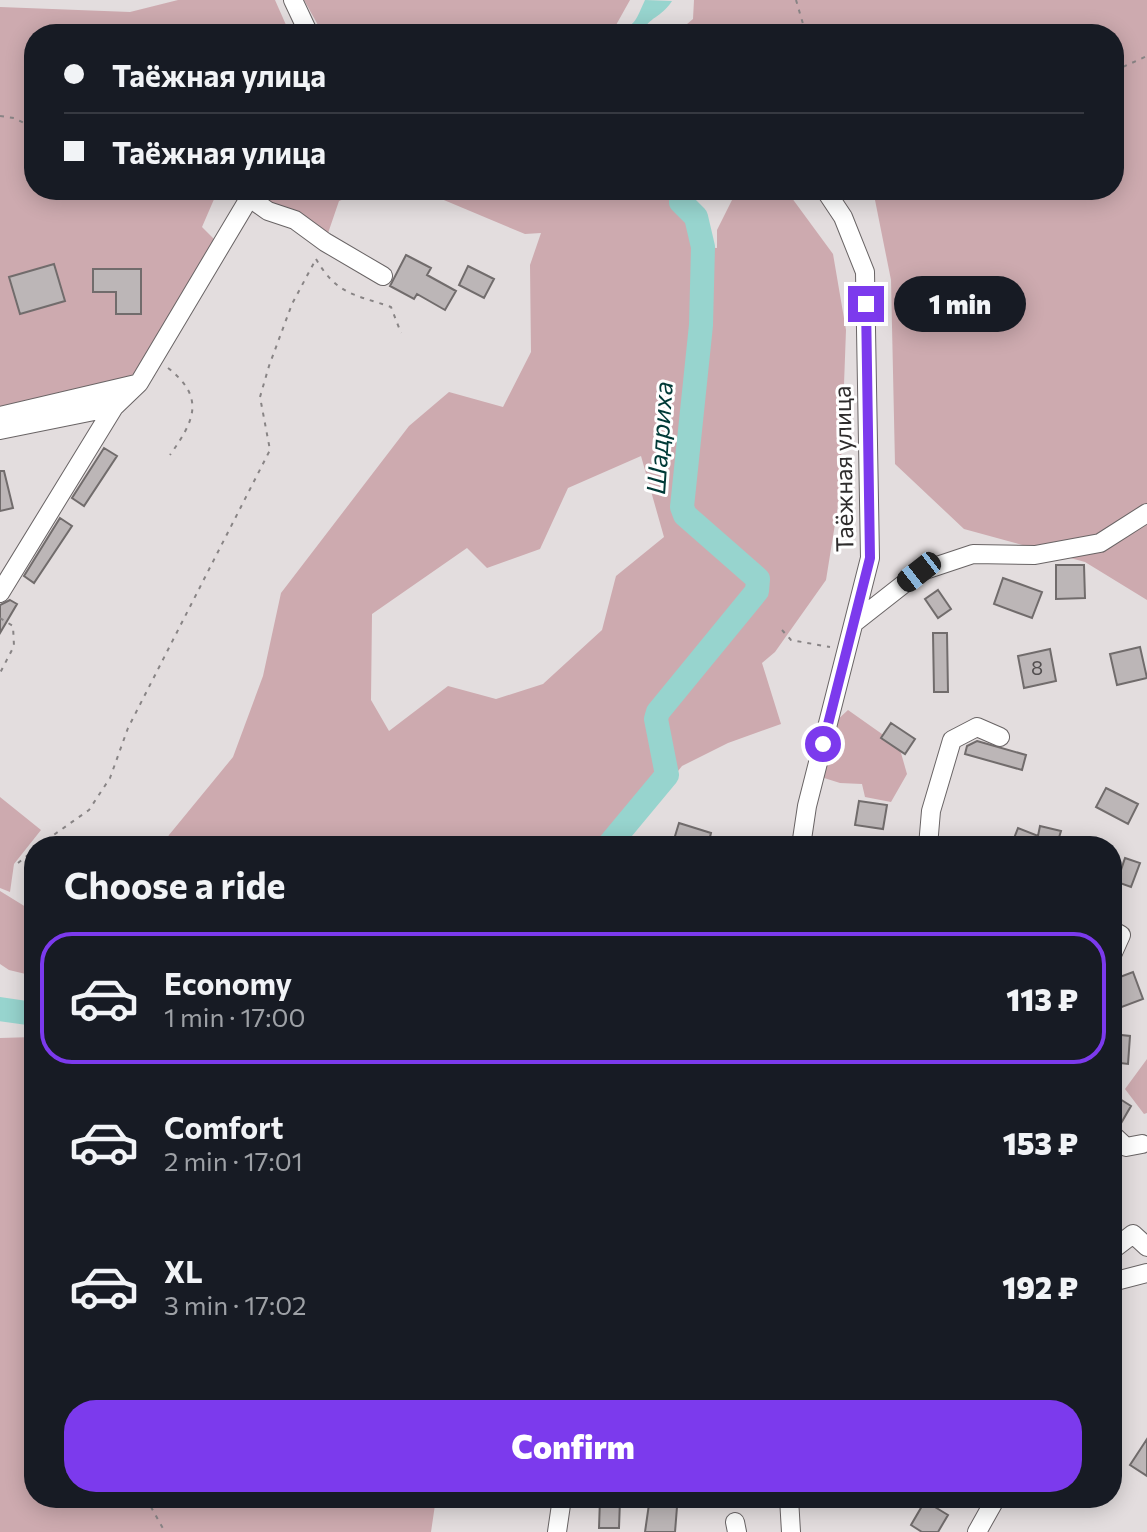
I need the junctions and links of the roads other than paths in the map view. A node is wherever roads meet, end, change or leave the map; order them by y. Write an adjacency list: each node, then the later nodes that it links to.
1 (293, 0): 2 (street)
2 (304, 24)
3 (248, 200): 7 (street)
4 (258, 200): 6 (street)
5 (832, 200): 13 (street, Таёжная улица)
6 (383, 276)
7 (139, 383): 8 (street); 9 (street)
8 (114, 407): 10 (street); 12 (street)
9 (0, 416)
10 (0, 430)
11 (1147, 513): 13 (street)
12 (0, 593)
13 (854, 623): 15 (street, Таёжная улица)
14 (1000, 737): 16 (street)
15 (802, 836)
16 (929, 836)
17 (1122, 1143): 18 (street)
18 (1142, 1144)
19 (1122, 1242): 20 (street)
20 (1147, 1247)
21 (1147, 1273): 22 (street)
22 (1122, 1279)
23 (561, 1508): 26 (street)
24 (790, 1508): 27 (street)
25 (990, 1508): 28 (street)
26 (557, 1532)
27 (791, 1532)
28 (977, 1532)

